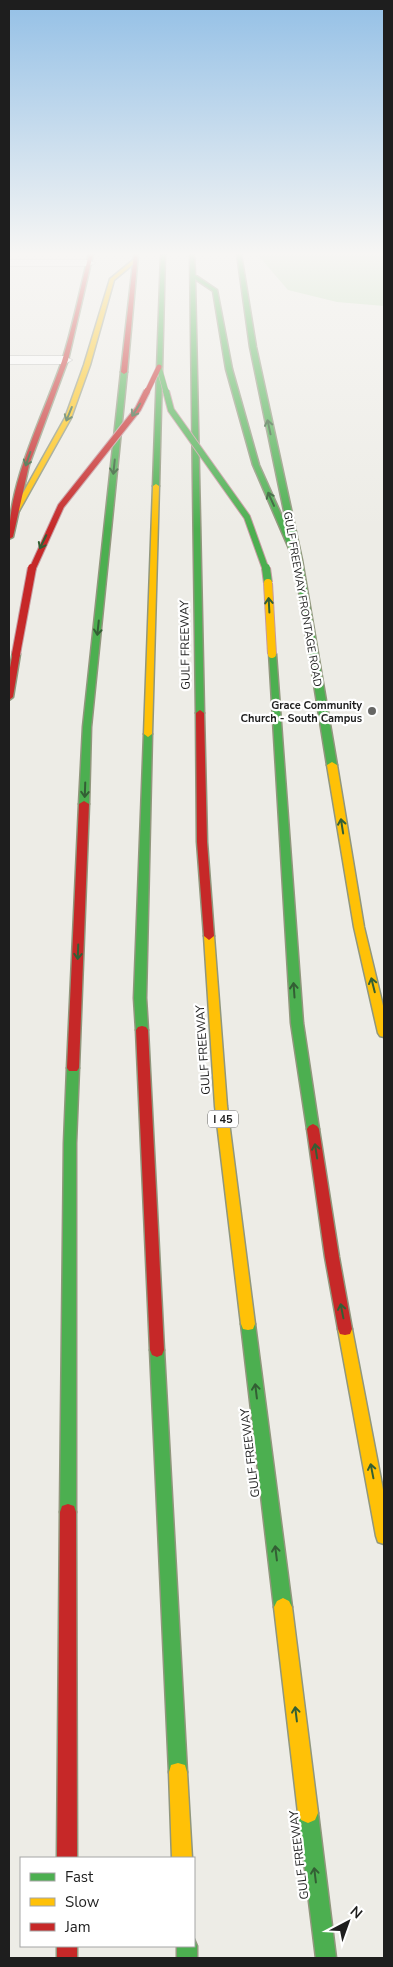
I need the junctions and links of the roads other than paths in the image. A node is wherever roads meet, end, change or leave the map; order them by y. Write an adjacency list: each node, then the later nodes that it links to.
1 (68, 346): 9 (main road)
2 (93, 346): 11 (main road, one-way to 11)
3 (127, 346): 17 (main road, one-way to 17)
4 (160, 346): 10 (main road)
5 (193, 346): 19 (main road, GULF FREEWAY / I 45, one-way to 5)
6 (225, 346): 13 (main road, one-way to 6)
7 (253, 346): 13 (main road, GULF FREEWAY FRONTAGE ROAD, one-way to 7)
8 (9, 360): 9 (street)
9 (65, 360): 11 (main road, one-way to 11)
10 (159, 367): 14 (main road, one-way to 14, bridge); 16 (main road, one-way to 10, bridge); 18 (main road, bridge)
11 (16, 511): 12 (main road)
12 (9, 537)
13 (298, 560): 15 (main road, GULF FREEWAY FRONTAGE ROAD, one-way to 13)
14 (9, 696)
15 (384, 1033)
16 (384, 1536)
17 (67, 1857)
18 (182, 1857)
19 (326, 1958)

